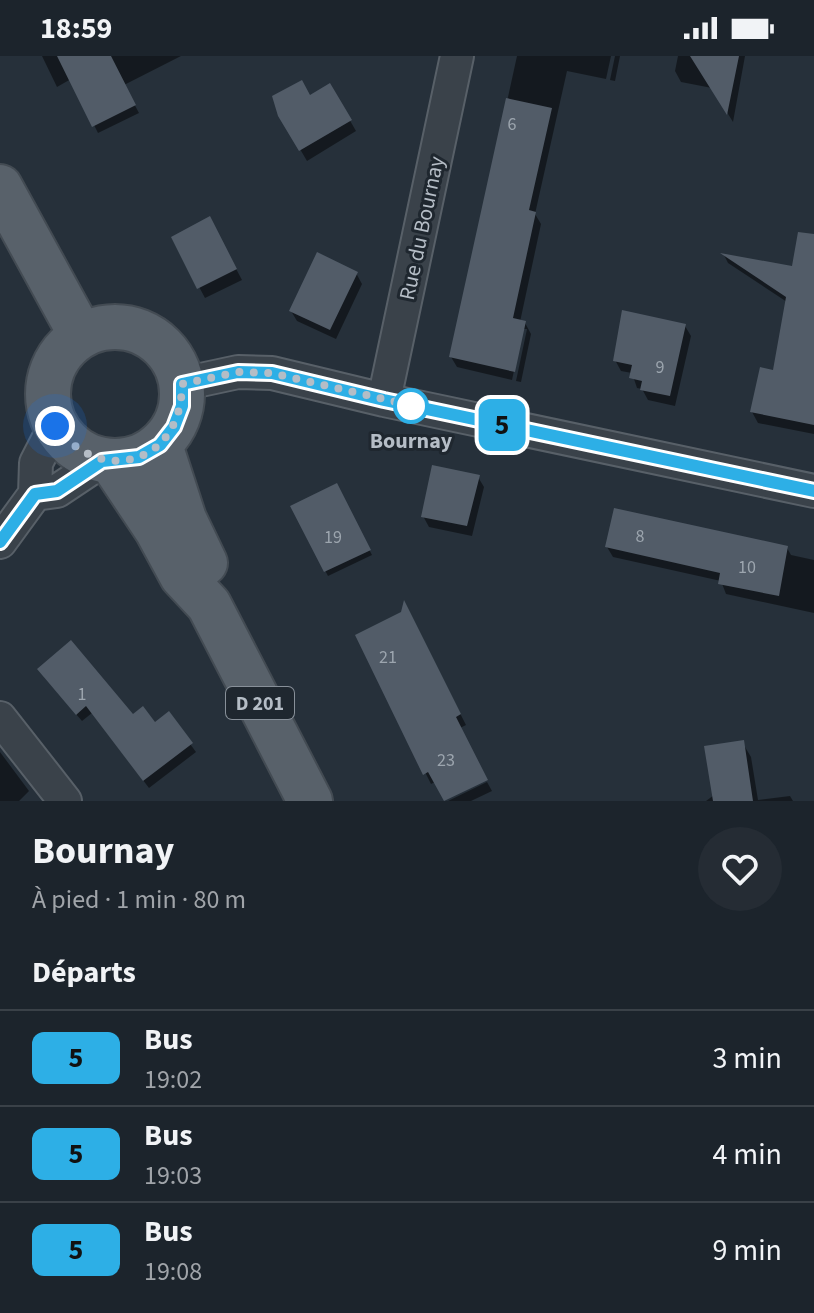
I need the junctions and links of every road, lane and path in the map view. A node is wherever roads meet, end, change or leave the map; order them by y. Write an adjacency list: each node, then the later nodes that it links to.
1 (457, 56): 5 (street, Rue du Bournay)
2 (0, 187): 3 (main road)
3 (81, 335): 4 (main road); 6 (main road)
4 (182, 384): 5 (street); 7 (main road)
5 (384, 400): 9 (street)
6 (55, 426): 8 (main road); 10 (street)
7 (160, 445): 8 (main road); 12 (main road, D 201)
8 (106, 461): 10 (street); 12 (main road, D 201)
9 (814, 491)
10 (35, 494): 11 (street)
11 (0, 542)
12 (209, 605): 15 (main road, D 201)
13 (0, 718): 14 (street)
14 (65, 801)
15 (310, 801)

